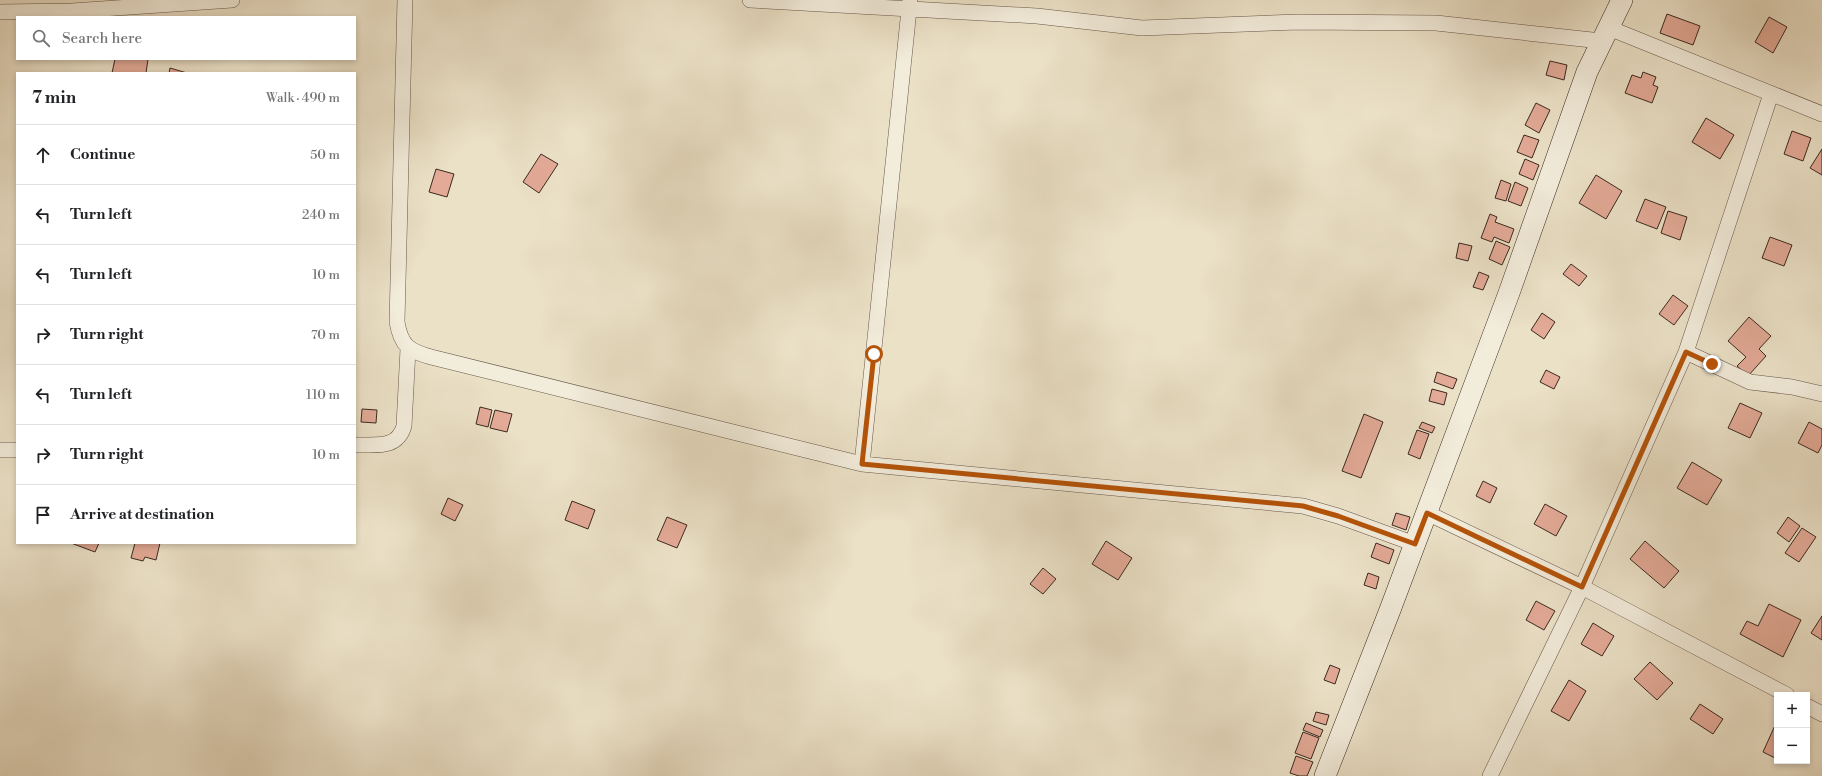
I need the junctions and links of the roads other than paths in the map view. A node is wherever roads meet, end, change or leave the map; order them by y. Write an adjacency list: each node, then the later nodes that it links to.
1 (232, 0): 6 (street)
2 (405, 0): 10 (street)
3 (750, 0): 5 (street)
4 (1622, 0): 7 (main road)
5 (909, 5): 7 (street); 16 (street)
6 (0, 12)
7 (1605, 35): 8 (street); 17 (main road)
8 (1771, 94): 9 (street); 11 (street)
9 (1822, 114)
10 (408, 349): 13 (street); 16 (street)
11 (1686, 352): 12 (street); 19 (street)
12 (1822, 394)
13 (356, 445)
14 (0, 450): 15 (street)
15 (16, 450)
16 (862, 464): 18 (street)
17 (1427, 513): 18 (main road); 19 (street)
18 (1415, 544): 23 (main road)
19 (1582, 587): 20 (street); 24 (street)
20 (1781, 692)
21 (1810, 708): 22 (street)
22 (1822, 714)
23 (1325, 776)
24 (1490, 776)

